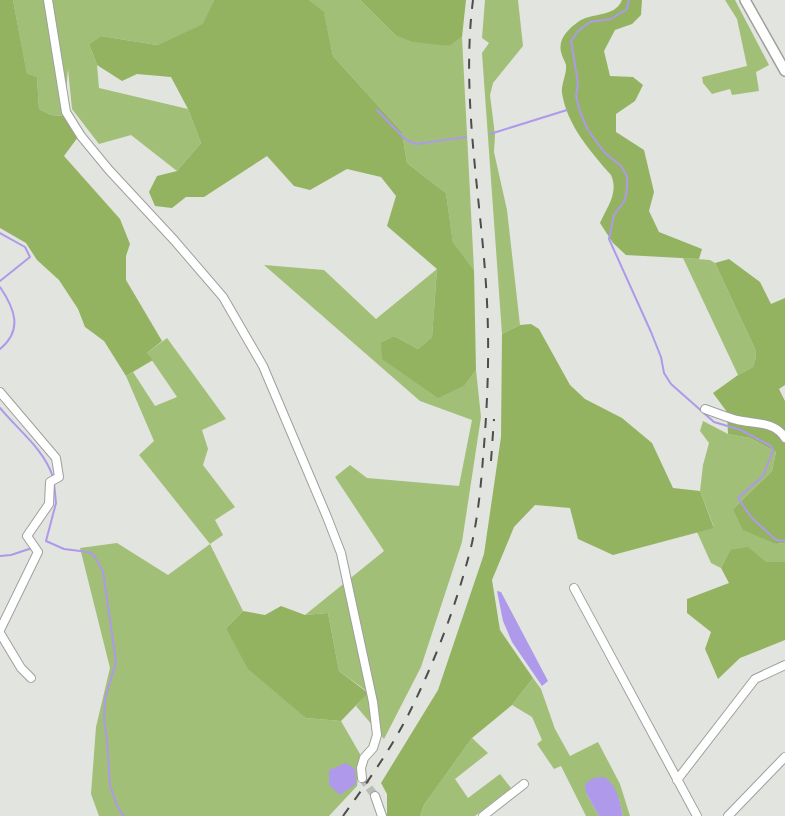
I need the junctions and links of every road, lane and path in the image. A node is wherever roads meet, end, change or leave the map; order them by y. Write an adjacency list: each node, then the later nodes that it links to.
1 (48, 0): 12 (street)
2 (745, 0): 3 (street)
3 (785, 71)
4 (0, 392): 8 (street)
5 (705, 409): 6 (street)
6 (785, 438)
7 (574, 588): 13 (street)
8 (0, 632): 10 (street)
9 (785, 665): 13 (street)
10 (31, 678)
11 (783, 762): 19 (street)
12 (362, 777)
13 (677, 780): 18 (street)
14 (524, 784): 17 (street)
15 (375, 796): 16 (street)
16 (382, 816)
17 (483, 816)
18 (697, 816)
19 (728, 816)

